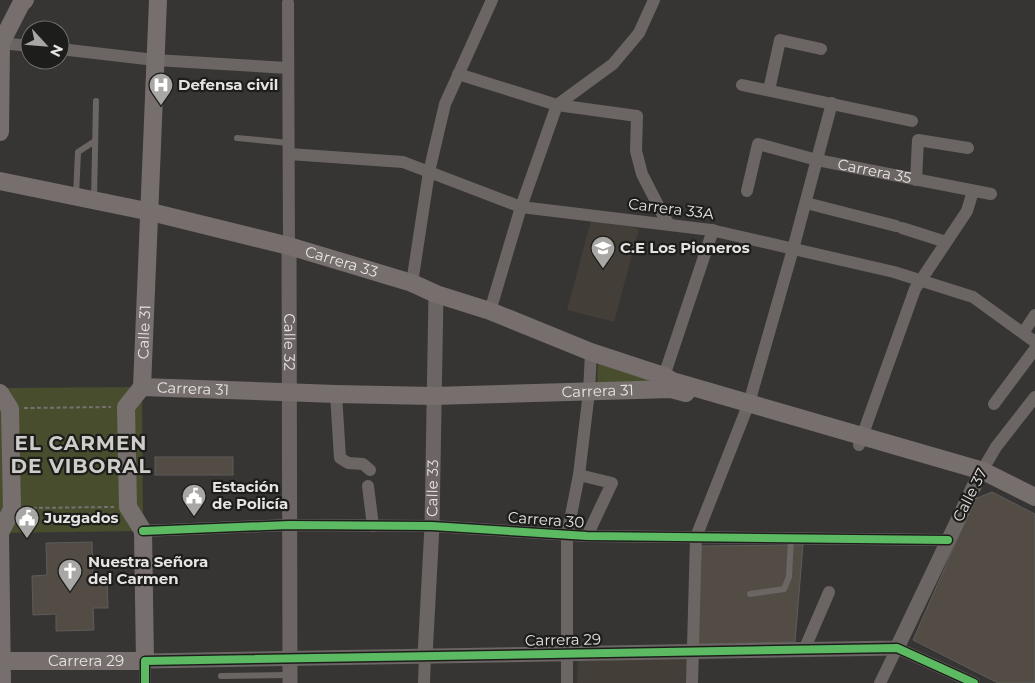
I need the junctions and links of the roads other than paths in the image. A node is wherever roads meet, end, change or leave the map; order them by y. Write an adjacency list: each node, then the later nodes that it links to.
1 (25, 0): 6 (main road)
2 (158, 0): 10 (main road, Calle 31)
3 (492, 0): 12 (street)
4 (654, 0): 17 (street)
5 (288, 3): 11 (street, Calle 32)
6 (0, 40): 7 (street); 19 (main road)
7 (20, 44)
8 (70, 50): 10 (street)
9 (820, 50): 14 (street)
10 (155, 60): 11 (street); 35 (main road, Calle 31)
11 (288, 68): 22 (street, Calle 32)
12 (458, 74): 17 (street); 25 (street)
13 (742, 85): 14 (street)
14 (769, 90): 16 (street)
15 (96, 101): 21 (lane)
16 (832, 103): 18 (street); 24 (street)
17 (557, 105): 34 (street); 36 (street)
18 (912, 120)
19 (0, 132)
20 (237, 138): 22 (lane, Carrera 33A)
21 (95, 141): 31 (lane); 32 (lane)
22 (288, 148): 25 (street, Carrera 33A); 39 (street, Calle 32)
23 (968, 148): 26 (street)
24 (817, 160): 26 (street, Carrera 35); 28 (street, Carrera 35); 33 (street)
25 (429, 172): 34 (street, Carrera 33A); 42 (street)
26 (916, 180): 29 (street, Carrera 35)
27 (0, 181): 31 (main road, Carrera 33)
28 (747, 191)
29 (973, 191): 30 (street, Carrera 35); 38 (street)
30 (991, 194)
31 (76, 196): 32 (main road, Carrera 33)
32 (94, 200): 35 (main road, Carrera 33)
33 (806, 203): 38 (street); 40 (street)
34 (521, 207): 36 (street, Carrera 33A); 44 (street)
35 (149, 212): 39 (main road, Carrera 33); 51 (main road, Calle 31)
36 (670, 225): 37 (street, Carrera 33A)
37 (713, 230): 40 (street, Carrera 33A); 50 (street)
38 (946, 242): 41 (street)
39 (289, 246): 42 (main road, Carrera 33); 54 (street, Calle 32)
40 (793, 249): 41 (street, Carrera 33A); 59 (street)
41 (921, 280): 46 (street, Carrera 33A); 60 (street)
42 (412, 283): 43 (main road, Carrera 33)
43 (436, 294): 44 (main road, Carrera 33); 56 (street, Calle 33)
44 (490, 311): 49 (main road, Carrera 33)
45 (1035, 315): 46 (street)
46 (1023, 333): 47 (street, Carrera 33A)
47 (1035, 342)
48 (1035, 349): 58 (street)
49 (592, 352): 50 (main road, Carrera 33); 52 (street)
50 (668, 378): 59 (main road, Carrera 31)
51 (142, 387): 54 (main road, Carrera 31); 70 (main road)
52 (589, 392): 56 (main road, Carrera 31); 59 (main road, Carrera 31); 63 (street)
53 (0, 393): 71 (main road)
54 (289, 393): 55 (main road, Carrera 31); 67 (street, Calle 32)
55 (336, 394): 56 (main road, Carrera 31); 61 (street)
56 (433, 396): 69 (street, Calle 33)
57 (1035, 396): 62 (street, Calle 37)
58 (994, 404)
59 (748, 407): 60 (main road, Carrera 31); 74 (street)
60 (861, 440): 62 (main road, Carrera 31)
61 (370, 470)
62 (980, 474): 65 (main road, Carrera 31); 66 (main road, Carrera 31); 76 (street, Calle 37)
63 (579, 475): 72 (street); 73 (street)
64 (368, 486): 68 (street)
65 (1035, 497)
66 (1035, 508)
67 (289, 525): 68 (street, Carrera 30); 70 (street, Carrera 30); 84 (street, Calle 32)
68 (373, 526): 69 (street, Carrera 30)
69 (432, 526): 72 (street, Carrera 30); 83 (street, Calle 33)
70 (143, 531): 86 (main road)
71 (0, 533): 85 (main road)
72 (567, 535): 73 (street, Carrera 30); 82 (street)
73 (587, 536): 74 (street, Carrera 30)
74 (696, 537): 75 (street, Carrera 30); 81 (street)
75 (792, 538): 76 (street, Carrera 30); 78 (lane)
76 (948, 540): 79 (street, Calle 37)
77 (829, 592): 80 (street)
78 (750, 594)
79 (898, 648): 80 (street, Carrera 29); 94 (street, Calle 37); 95 (street, Carrera 29)
80 (804, 650): 81 (street, Carrera 29)
81 (694, 652): 82 (street, Carrera 29); 93 (street)
82 (567, 654): 83 (street, Carrera 29); 92 (street)
83 (425, 656): 84 (street, Carrera 29); 91 (street, Calle 33)
84 (290, 658): 86 (street, Carrera 29); 88 (street, Calle 32)
85 (1, 661): 86 (main road, Carrera 29); 89 (main road)
86 (145, 661): 90 (street)
87 (221, 676): 88 (lane)
88 (290, 679)
89 (2, 683)
90 (145, 683)
91 (424, 683)
92 (567, 683)
93 (692, 683)
94 (880, 683)
95 (974, 683)

